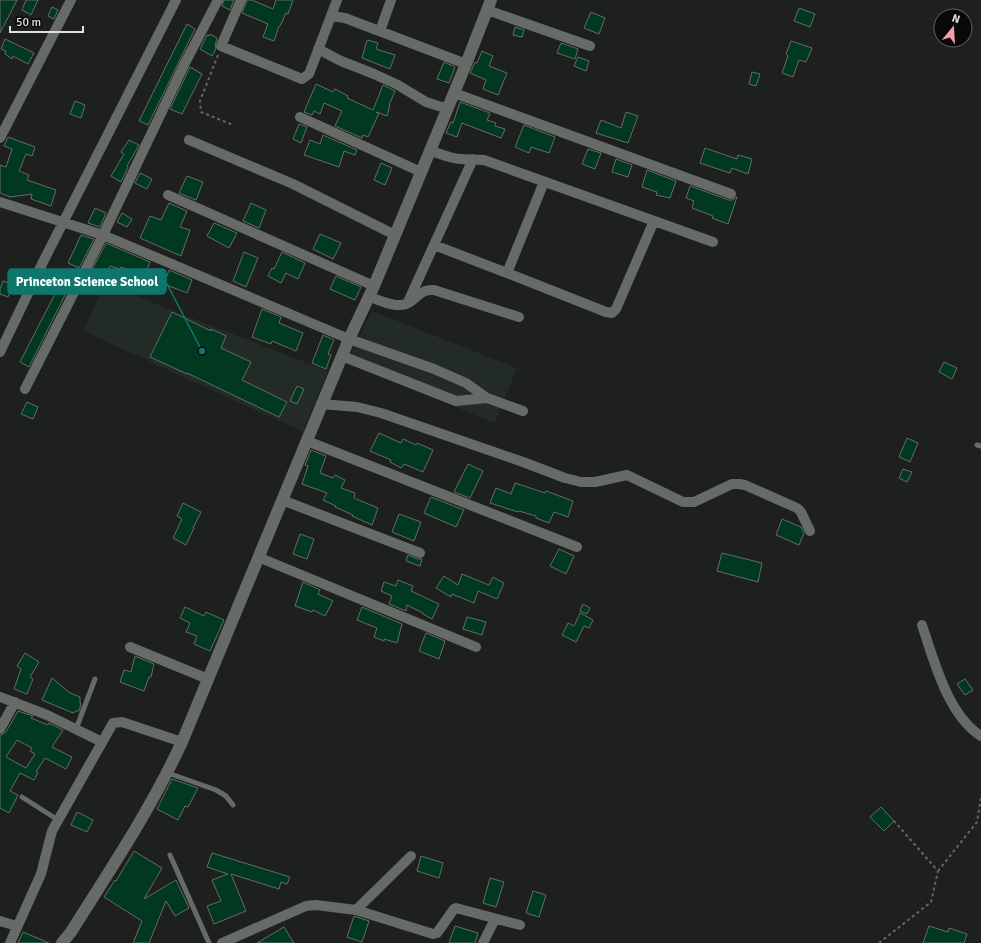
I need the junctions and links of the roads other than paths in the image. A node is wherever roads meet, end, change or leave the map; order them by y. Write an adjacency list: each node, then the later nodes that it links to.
1 (71, 0): 16 (street)
2 (176, 0): 26 (street)
3 (218, 0): 27 (street)
4 (241, 0): 11 (street)
5 (337, 0): 8 (street)
6 (391, 0): 9 (street)
7 (489, 5): 10 (street); 12 (street)
8 (331, 16): 9 (street); 11 (street)
9 (380, 31): 12 (street)
10 (590, 46)
11 (318, 49): 14 (street)
12 (466, 64): 13 (street)
13 (454, 94): 14 (street); 22 (street)
14 (448, 109): 18 (street)
15 (300, 117): 20 (street)
16 (0, 138)
17 (189, 140): 28 (street)
18 (431, 151): 19 (street); 20 (street)
19 (473, 158): 21 (street); 30 (street)
20 (421, 172): 28 (street)
21 (544, 182): 25 (street); 31 (street)
22 (731, 194)
23 (168, 195): 32 (street)
24 (0, 202): 26 (street)
25 (654, 221): 29 (street); 31 (street)
26 (64, 222): 27 (street); 36 (street)
27 (103, 235): 35 (street); 38 (street)
28 (395, 235): 32 (street)
29 (713, 242)
30 (434, 245): 31 (street); 33 (street)
31 (507, 273)
32 (371, 292): 33 (street); 35 (street)
33 (407, 304): 34 (street)
34 (519, 317)
35 (349, 339): 37 (street); 39 (street)
36 (0, 352)
37 (342, 356): 39 (street); 40 (street)
38 (25, 389)
39 (487, 398): 41 (street)
40 (322, 404): 42 (street); 44 (street)
41 (523, 411)
42 (307, 440): 43 (street); 45 (street)
43 (282, 500): 46 (street); 47 (street)
44 (810, 531)
45 (577, 547)
46 (420, 553)
47 (258, 557): 50 (street); 51 (street)
48 (922, 625): 57 (street)
49 (130, 647): 51 (street)
50 (476, 647)
51 (208, 679): 59 (street)
52 (95, 680): 56 (lane)
53 (0, 697): 54 (street)
54 (15, 702): 55 (street); 56 (street)
55 (0, 729)
56 (76, 729): 58 (street)
57 (981, 736)
58 (102, 742): 59 (street); 63 (street)
59 (182, 742): 60 (street)
60 (168, 773): 62 (lane); 73 (street)
61 (22, 797): 63 (lane)
62 (233, 805)
63 (58, 820): 70 (street)
64 (170, 855): 74 (lane)
65 (411, 856): 66 (street)
66 (356, 910): 67 (street); 71 (street)
67 (495, 919): 69 (street); 76 (street)
68 (0, 921): 70 (street)
69 (520, 925)
70 (17, 926): 72 (street)
71 (234, 941): 75 (street)
72 (10, 943)
73 (62, 943)
74 (209, 943)
75 (222, 943)
76 (483, 943)

